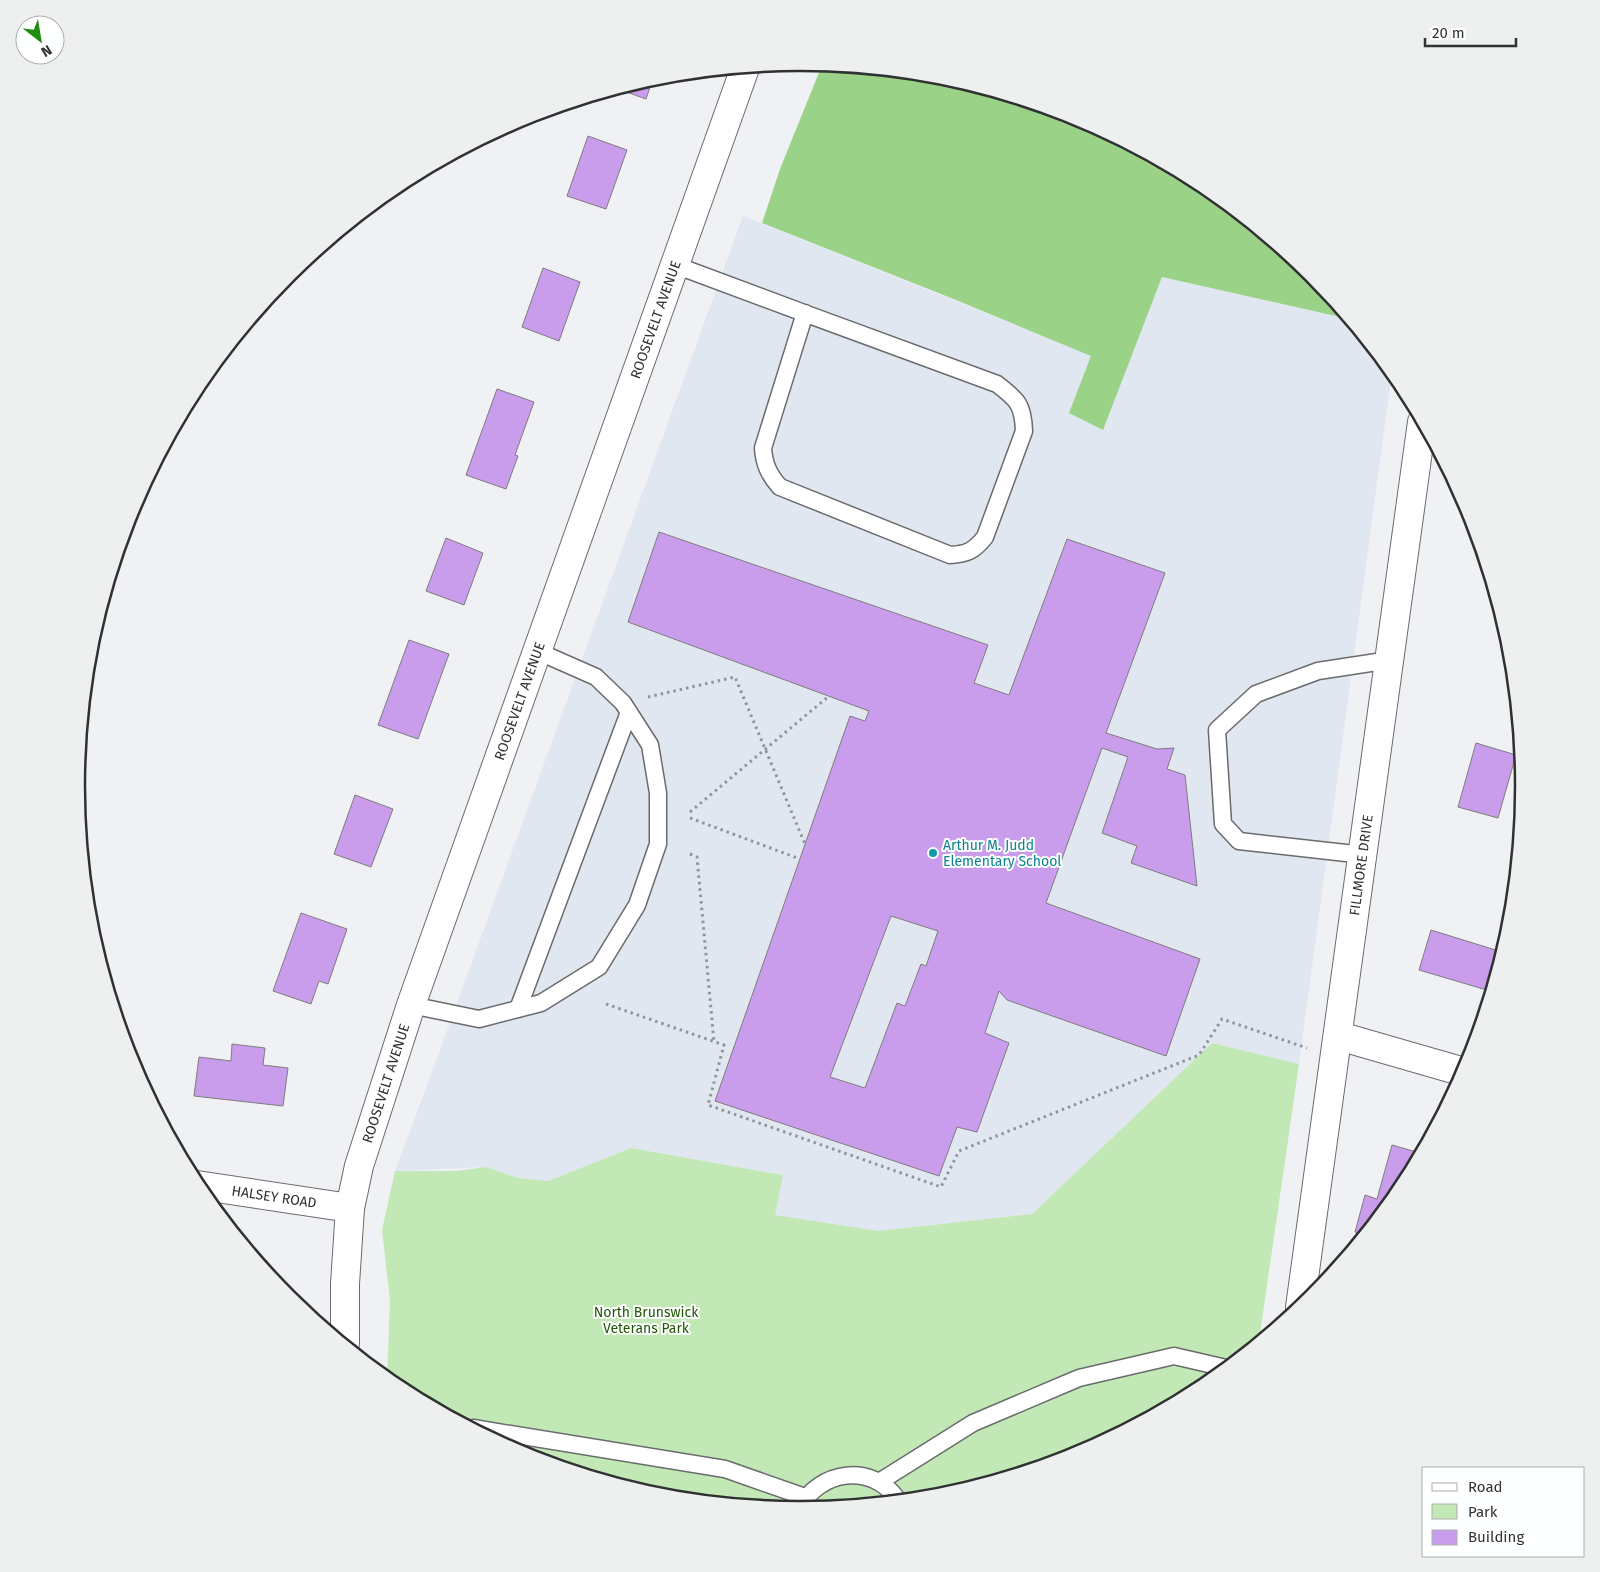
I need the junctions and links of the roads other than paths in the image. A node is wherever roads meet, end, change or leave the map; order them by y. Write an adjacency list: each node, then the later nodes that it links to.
1 (743, 74): 2 (street, ROOSEVELT AVENUE)
2 (675, 265): 3 (lane); 5 (street, ROOSEVELT AVENUE)
3 (805, 313): 3 (lane)
4 (1421, 432): 6 (street, FILLMORE DRIVE)
5 (537, 651): 7 (lane); 9 (street, ROOSEVELT AVENUE)
6 (1390, 660): 8 (street, FILLMORE DRIVE); 8 (lane)
7 (629, 712): 10 (lane); 10 (lane)
8 (1364, 854): 11 (street, FILLMORE DRIVE)
9 (411, 1005): 10 (lane); 14 (street, ROOSEVELT AVENUE)
10 (518, 1009)
11 (1339, 1036): 12 (street); 15 (street, FILLMORE DRIVE)
12 (1456, 1070)
13 (209, 1188): 14 (street, HALSEY ROAD)
14 (350, 1208): 16 (street, ROOSEVELT AVENUE)
15 (1302, 1294)
16 (344, 1336)
17 (1217, 1366): 19 (lane)
18 (494, 1431): 21 (lane)
19 (879, 1482): 20 (lane); 22 (lane)
20 (895, 1495)
21 (797, 1501)
22 (804, 1501)

